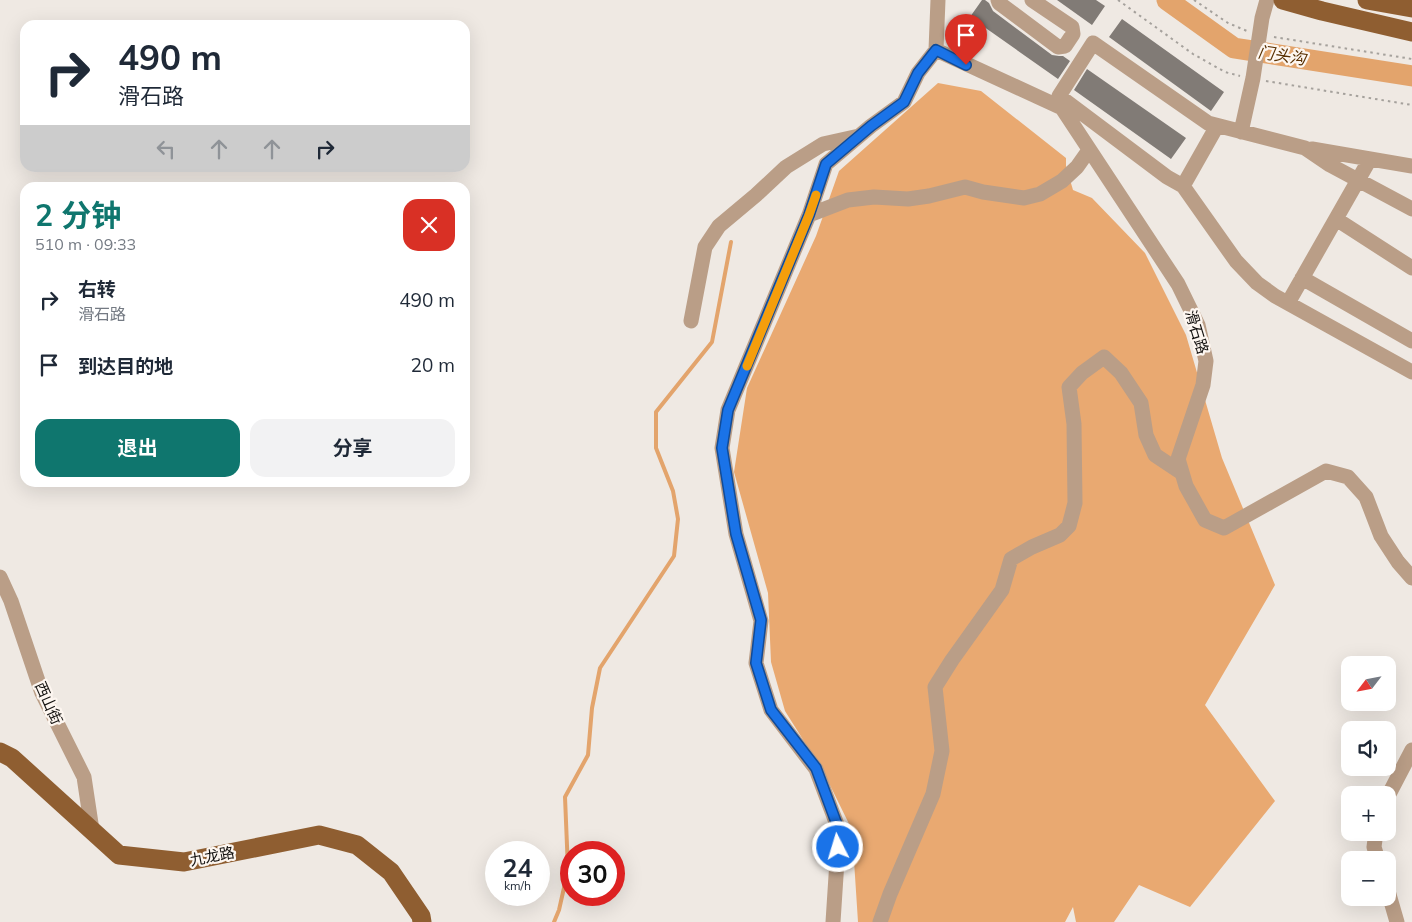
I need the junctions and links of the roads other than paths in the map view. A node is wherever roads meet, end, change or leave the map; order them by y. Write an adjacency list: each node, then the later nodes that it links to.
1 (938, 0): 9 (street)
2 (998, 0): 3 (street)
3 (1032, 0)
4 (1267, 0): 11 (street)
5 (1283, 0): 8 (main road)
6 (1367, 0): 7 (main road)
7 (1412, 8)
8 (1412, 32)
9 (936, 50): 12 (street); 14 (street, 滑石路)
10 (1218, 126): 11 (street); 18 (street); 18 (street)
11 (1241, 132): 13 (street)
12 (859, 136): 20 (street); 25 (street)
13 (1305, 148): 15 (street); 17 (street)
14 (1089, 150): 20 (street); 28 (street, 滑石路)
15 (1370, 159): 16 (street); 17 (street)
16 (1412, 166)
17 (1358, 180): 19 (street); 21 (street)
18 (1183, 186): 24 (street)
19 (1412, 209)
20 (809, 215): 37 (street)
21 (1336, 219): 22 (street); 23 (street)
22 (1412, 268)
23 (1302, 278): 24 (street); 26 (street)
24 (1288, 303): 27 (street)
25 (691, 321)
26 (1412, 341)
27 (1412, 372)
28 (1182, 473): 30 (street, 滑石路); 38 (street)
29 (0, 577): 34 (street, 西山街)
30 (1412, 578)
31 (1412, 750): 33 (street)
32 (0, 752): 34 (main road, 九龙路)
33 (1393, 786)
34 (92, 830): 36 (main road, 九龙路)
35 (1392, 906): 39 (street)
36 (422, 922)
37 (833, 922)
38 (880, 922)
39 (1397, 922)

